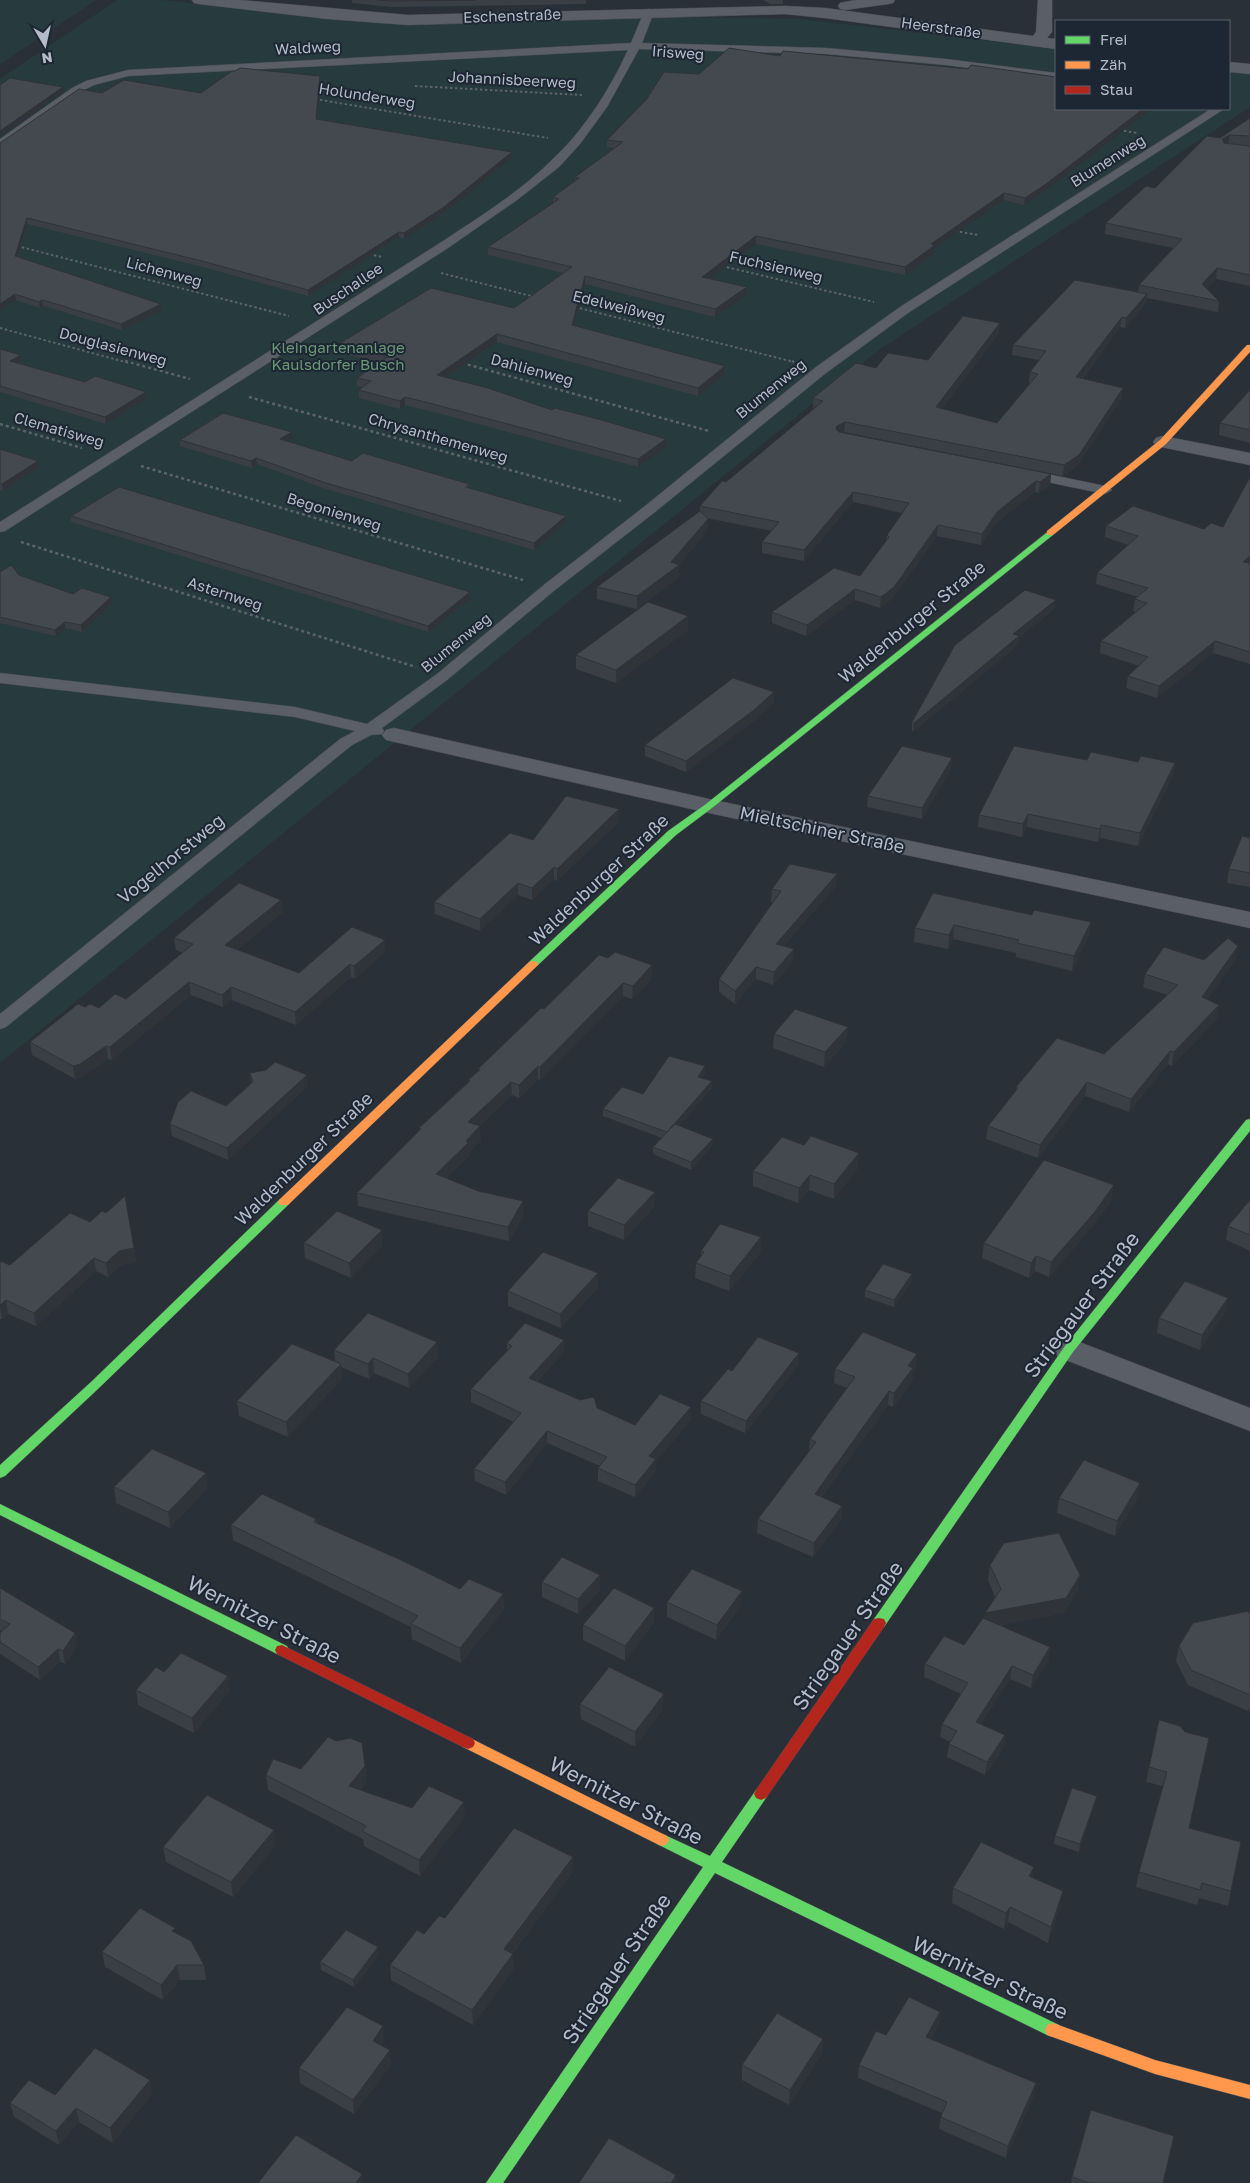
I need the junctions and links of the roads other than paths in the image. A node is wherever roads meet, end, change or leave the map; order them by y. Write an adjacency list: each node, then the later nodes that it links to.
1 (200, 0): 6 (street, Eschenstraße)
2 (695, 0): 5 (street)
3 (888, 0): 7 (street)
4 (1044, 0): 8 (street)
5 (708, 11): 6 (street, Eschenstraße); 7 (street, Eschenstraße)
6 (649, 12): 10 (lane, Buschallee)
7 (826, 13): 8 (street, Heerstraße)
8 (1037, 41): 9 (street, Heerstraße)
9 (1055, 44)
10 (637, 46): 13 (lane); 15 (lane, Waldweg); 21 (lane, Buschallee)
11 (1230, 66): 12 (street)
12 (1250, 69)
13 (1055, 76)
14 (1216, 110): 23 (lane, Blumenweg)
15 (0, 144)
16 (1250, 347): 17 (street, Waldenburger Straße)
17 (1163, 442): 18 (street); 20 (street, Waldenburger Straße)
18 (1250, 459)
19 (1011, 470): 20 (lane)
20 (1105, 490): 25 (street, Waldenburger Straße)
21 (0, 528)
22 (0, 678): 23 (lane)
23 (370, 729): 24 (lane); 27 (lane, Vogelhorstweg)
24 (394, 735): 25 (street, Mieltschiner Straße)
25 (710, 806): 26 (street, Mieltschiner Straße); 31 (street, Waldenburger Straße)
26 (1250, 920)
27 (0, 1023)
28 (1250, 1123): 29 (street, Striegauer Straße)
29 (1069, 1350): 30 (street); 33 (street, Striegauer Straße)
30 (1250, 1420)
31 (0, 1473)
32 (0, 1509): 33 (street, Wernitzer Straße)
33 (712, 1864): 34 (street, Wernitzer Straße); 35 (street, Striegauer Straße)
34 (1250, 2092)
35 (494, 2183)

